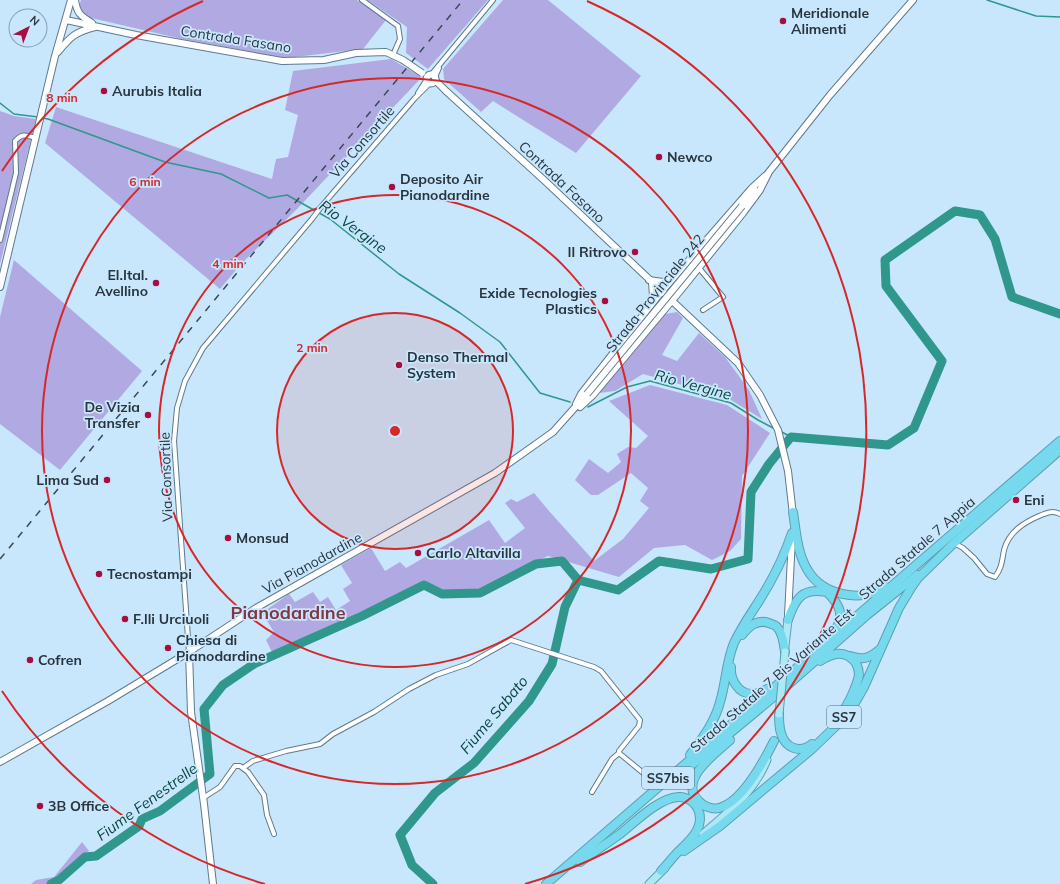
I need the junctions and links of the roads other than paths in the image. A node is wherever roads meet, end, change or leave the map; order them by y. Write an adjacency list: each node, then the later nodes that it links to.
1 (72, 0): 6 (street)
2 (75, 0): 7 (street)
3 (362, 0): 8 (street)
4 (493, 0): 10 (street, Via Consortile)
5 (913, 0): 12 (street)
6 (66, 20): 7 (street, Contrada Fasano); 9 (street)
7 (97, 26): 8 (street, Contrada Fasano); 9 (street)
8 (393, 55): 10 (street, Contrada Fasano, bridge)
9 (55, 56): 11 (street)
10 (431, 79): 16 (street, Contrada Fasano); 35 (street, Via Consortile)
11 (36, 138): 13 (street); 17 (street)
12 (768, 174): 14 (street); 15 (street); 25 (street, Strada Provinciale 242, bridge)
13 (0, 240)
14 (699, 268): 19 (street); 24 (street)
15 (672, 279): 16 (street); 18 (street)
16 (650, 281): 18 (street, Contrada Fasano); 21 (street)
17 (0, 287)
18 (662, 291): 20 (street, Contrada Fasano); 21 (street)
19 (680, 291): 20 (street); 23 (street)
20 (673, 300): 22 (street); 23 (street, Contrada Fasano)
21 (651, 306): 25 (street)
22 (665, 310): 23 (street); 25 (street)
23 (683, 310): 28 (street, Contrada Fasano)
24 (703, 310)
25 (569, 416): 35 (street, Via Pianodardine)
26 (1060, 442): 32 (highway, Strada Statale 7 Appia / SS7)
27 (1060, 450): 31 (highway, Strada Statale 7 Appia / SS7)
28 (793, 512): 30 (street, Contrada Fasano); 32 (highway)
29 (1060, 514): 31 (street)
30 (792, 533): 33 (street, Contrada Fasano); 46 (highway)
31 (954, 543): 34 (highway, SS7); 39 (highway, Strada Statale 7 Bis Variante Est / SS7bis)
32 (924, 559): 37 (highway, Strada Statale 7 Appia / SS7)
33 (788, 620): 36 (main road, SS7); 37 (highway)
34 (880, 650): 38 (highway); 51 (highway, SS7)
35 (189, 652): 44 (street, Via Pianodardine); 49 (street)
36 (785, 652): 39 (highway, SS7); 41 (main road, SS7, bridge)
37 (812, 655): 39 (highway, Strada Statale 7 Appia / SS7)
38 (849, 656): 39 (highway); 41 (highway)
39 (792, 676): 40 (highway, Strada Statale 7 Bis Variante Est / SS7bis); 46 (highway, Strada Statale 7 Bis Variante Est / SS7bis)
40 (782, 690): 42 (highway); 52 (highway, Strada Statale 7 Bis Variante Est / SS7bis)
41 (779, 714): 42 (main road, SS7)
42 (774, 741): 51 (main road, SS7)
43 (619, 753): 45 (street); 47 (street); 48 (street)
44 (0, 762)
45 (243, 768): 49 (street); 50 (street)
46 (673, 774): 47 (highway, Strada Statale 7 Bis Variante Est / SS7bis)
47 (659, 786): 55 (highway, Strada Statale 7 Bis Variante Est / SS7bis)
48 (592, 792)
49 (203, 798): 54 (street)
50 (274, 834)
51 (684, 851): 53 (main road, SS7)
52 (580, 862): 53 (highway); 56 (highway, Strada Statale 7 Bis Variante Est / SS7bis)
53 (661, 871): 57 (main road, SS7)
54 (213, 884)
55 (546, 884)
56 (553, 884)
57 (649, 884)

